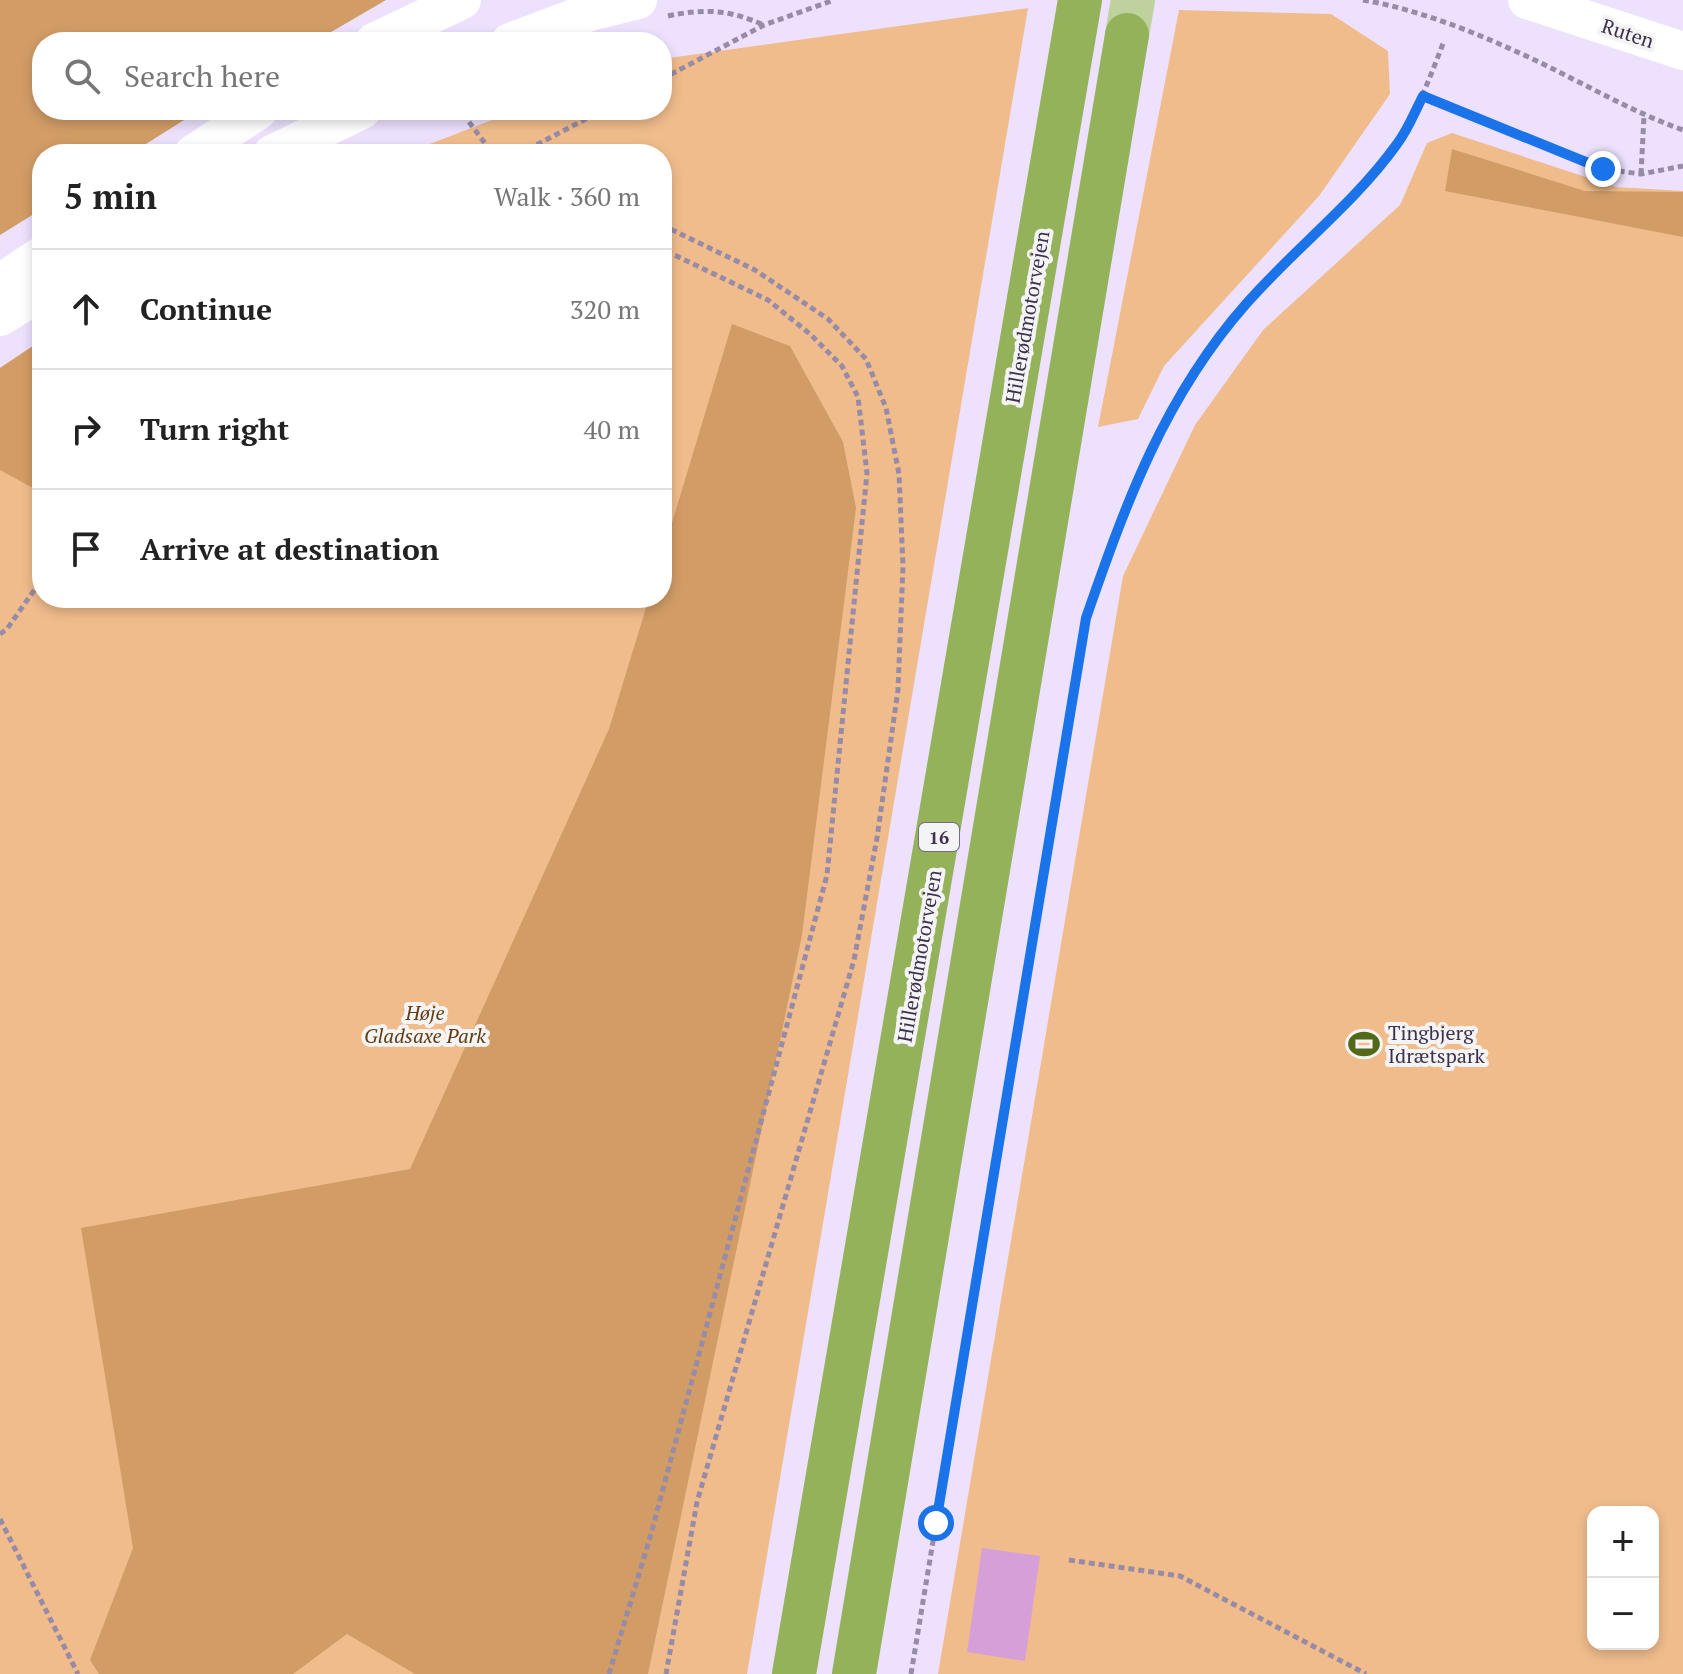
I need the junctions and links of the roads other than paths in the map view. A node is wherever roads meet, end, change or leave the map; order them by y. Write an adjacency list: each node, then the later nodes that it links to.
1 (462, 0): 6 (street)
2 (638, 0): 7 (street)
3 (1080, 0): 17 (highway, Hillerødmotorvejen / 16)
4 (1527, 0): 8 (street, Ruten)
5 (1130, 18): 18 (highway)
6 (395, 32)
7 (537, 32)
8 (1683, 51)
9 (244, 120): 11 (street)
10 (342, 120): 12 (street)
11 (208, 144)
12 (292, 144)
13 (32, 262): 14 (street)
14 (0, 283)
15 (32, 297): 16 (street)
16 (0, 317)
17 (794, 1674)
18 (854, 1674)

